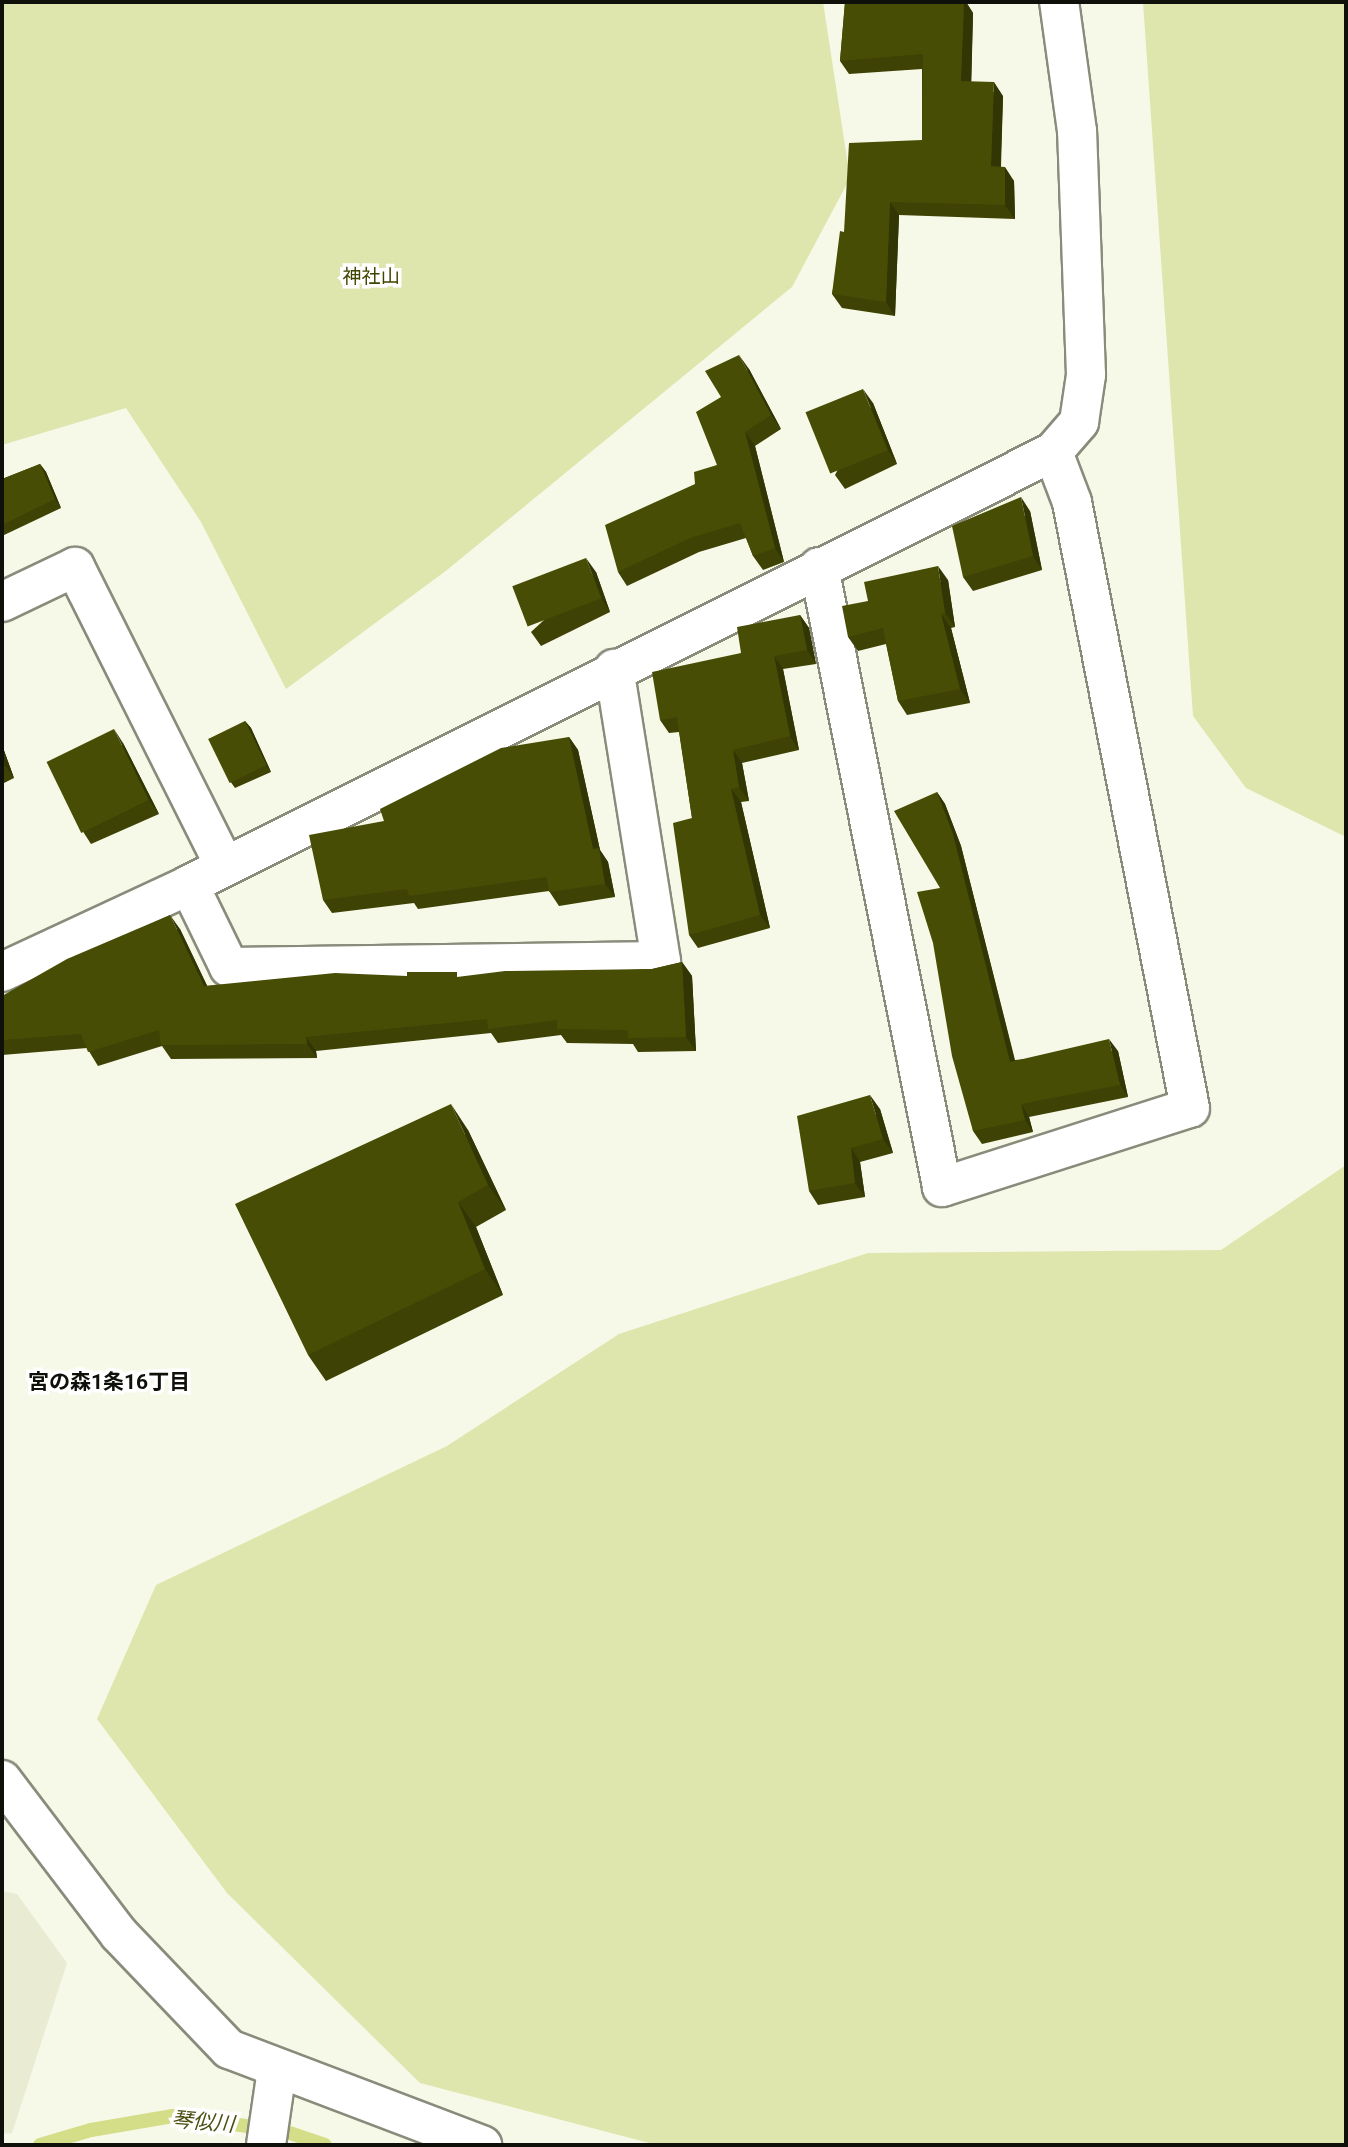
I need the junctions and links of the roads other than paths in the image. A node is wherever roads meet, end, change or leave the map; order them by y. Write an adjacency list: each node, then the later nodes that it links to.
1 (1059, 2): 2 (street)
2 (1053, 452): 3 (street); 3 (street)
3 (819, 567): 5 (street)
4 (2, 602): 6 (street)
5 (614, 669): 6 (street); 7 (street)
6 (224, 865): 7 (street)
7 (189, 885): 8 (street)
8 (2, 972)
9 (2, 1780): 10 (street)
10 (278, 2070): 11 (street); 12 (street)
11 (266, 2145)
12 (482, 2145)

